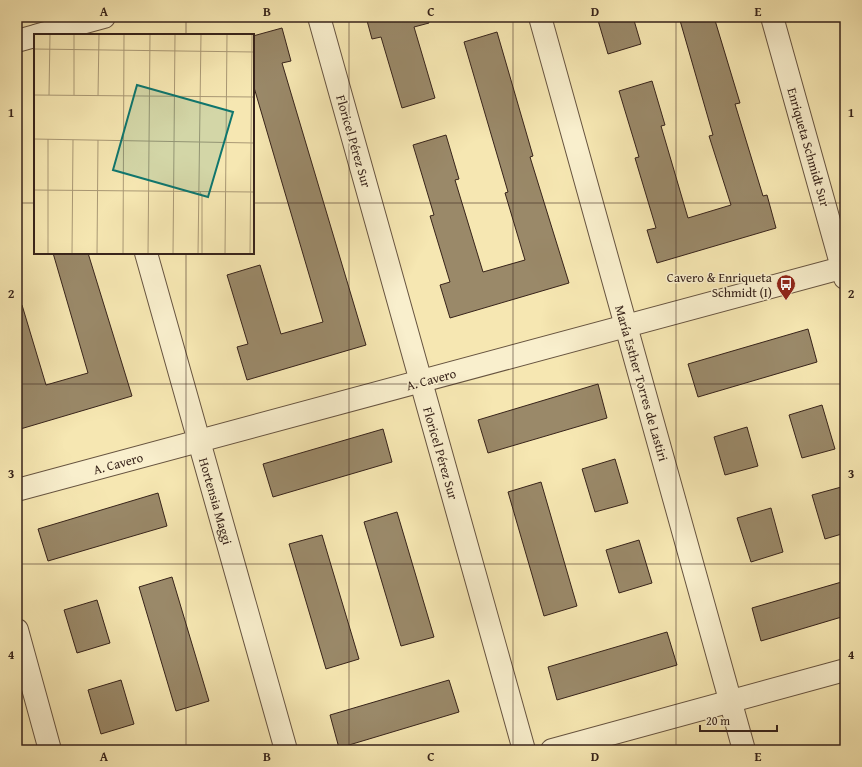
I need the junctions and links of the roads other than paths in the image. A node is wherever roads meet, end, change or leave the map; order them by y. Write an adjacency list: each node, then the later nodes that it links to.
1 (104, 17): 5 (street)
2 (319, 17): 12 (street, Floricel Pérez Sur)
3 (540, 17): 11 (street, María Esther Torres de Lastiri)
4 (772, 17): 10 (street, Enriqueta Schmidt Sur)
5 (81, 23): 6 (street)
6 (42, 34)
7 (34, 36): 8 (street)
8 (17, 41)
9 (146, 254): 13 (street, Hortensia Maggi)
10 (844, 271): 11 (street, A. Cavero)
11 (626, 326): 12 (street, A. Cavero); 17 (street, María Esther Torres de Lastiri)
12 (421, 381): 13 (street, A. Cavero); 20 (street, Floricel Pérez Sur)
13 (199, 441): 14 (street, A. Cavero); 19 (street, Hortensia Maggi)
14 (17, 490)
15 (17, 630): 18 (street)
16 (845, 670): 17 (street)
17 (730, 701): 21 (street); 22 (street, María Esther Torres de Lastiri)
18 (50, 750)
19 (286, 750)
20 (524, 750)
21 (552, 750)
22 (744, 750)

